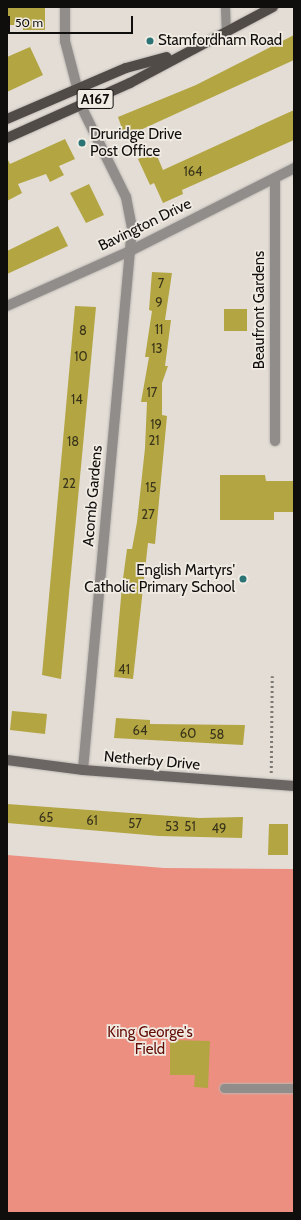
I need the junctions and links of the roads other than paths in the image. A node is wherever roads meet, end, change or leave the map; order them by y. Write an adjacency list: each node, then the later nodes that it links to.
1 (65, 7): 6 (street)
2 (225, 7): 4 (lane)
3 (273, 7): 4 (main road, A167)
4 (226, 32): 5 (main road, A167)
5 (179, 54): 6 (main road, A167); 7 (main road, A167)
6 (77, 87): 8 (main road, A167)
7 (81, 106): 9 (main road, A167); 12 (street, Acomb Gardens)
8 (7, 119)
9 (7, 138)
10 (294, 168): 11 (street, Bavington Drive)
11 (275, 178): 12 (street, Bavington Drive); 14 (street, Beaufront Gardens)
12 (132, 250): 13 (street, Bavington Drive); 16 (street, Acomb Gardens)
13 (7, 306)
14 (275, 441)
15 (7, 760): 16 (street, Netherby Drive)
16 (83, 770): 17 (street, Netherby Drive)
17 (294, 786)
18 (224, 1088): 19 (lane)
19 (294, 1088)

